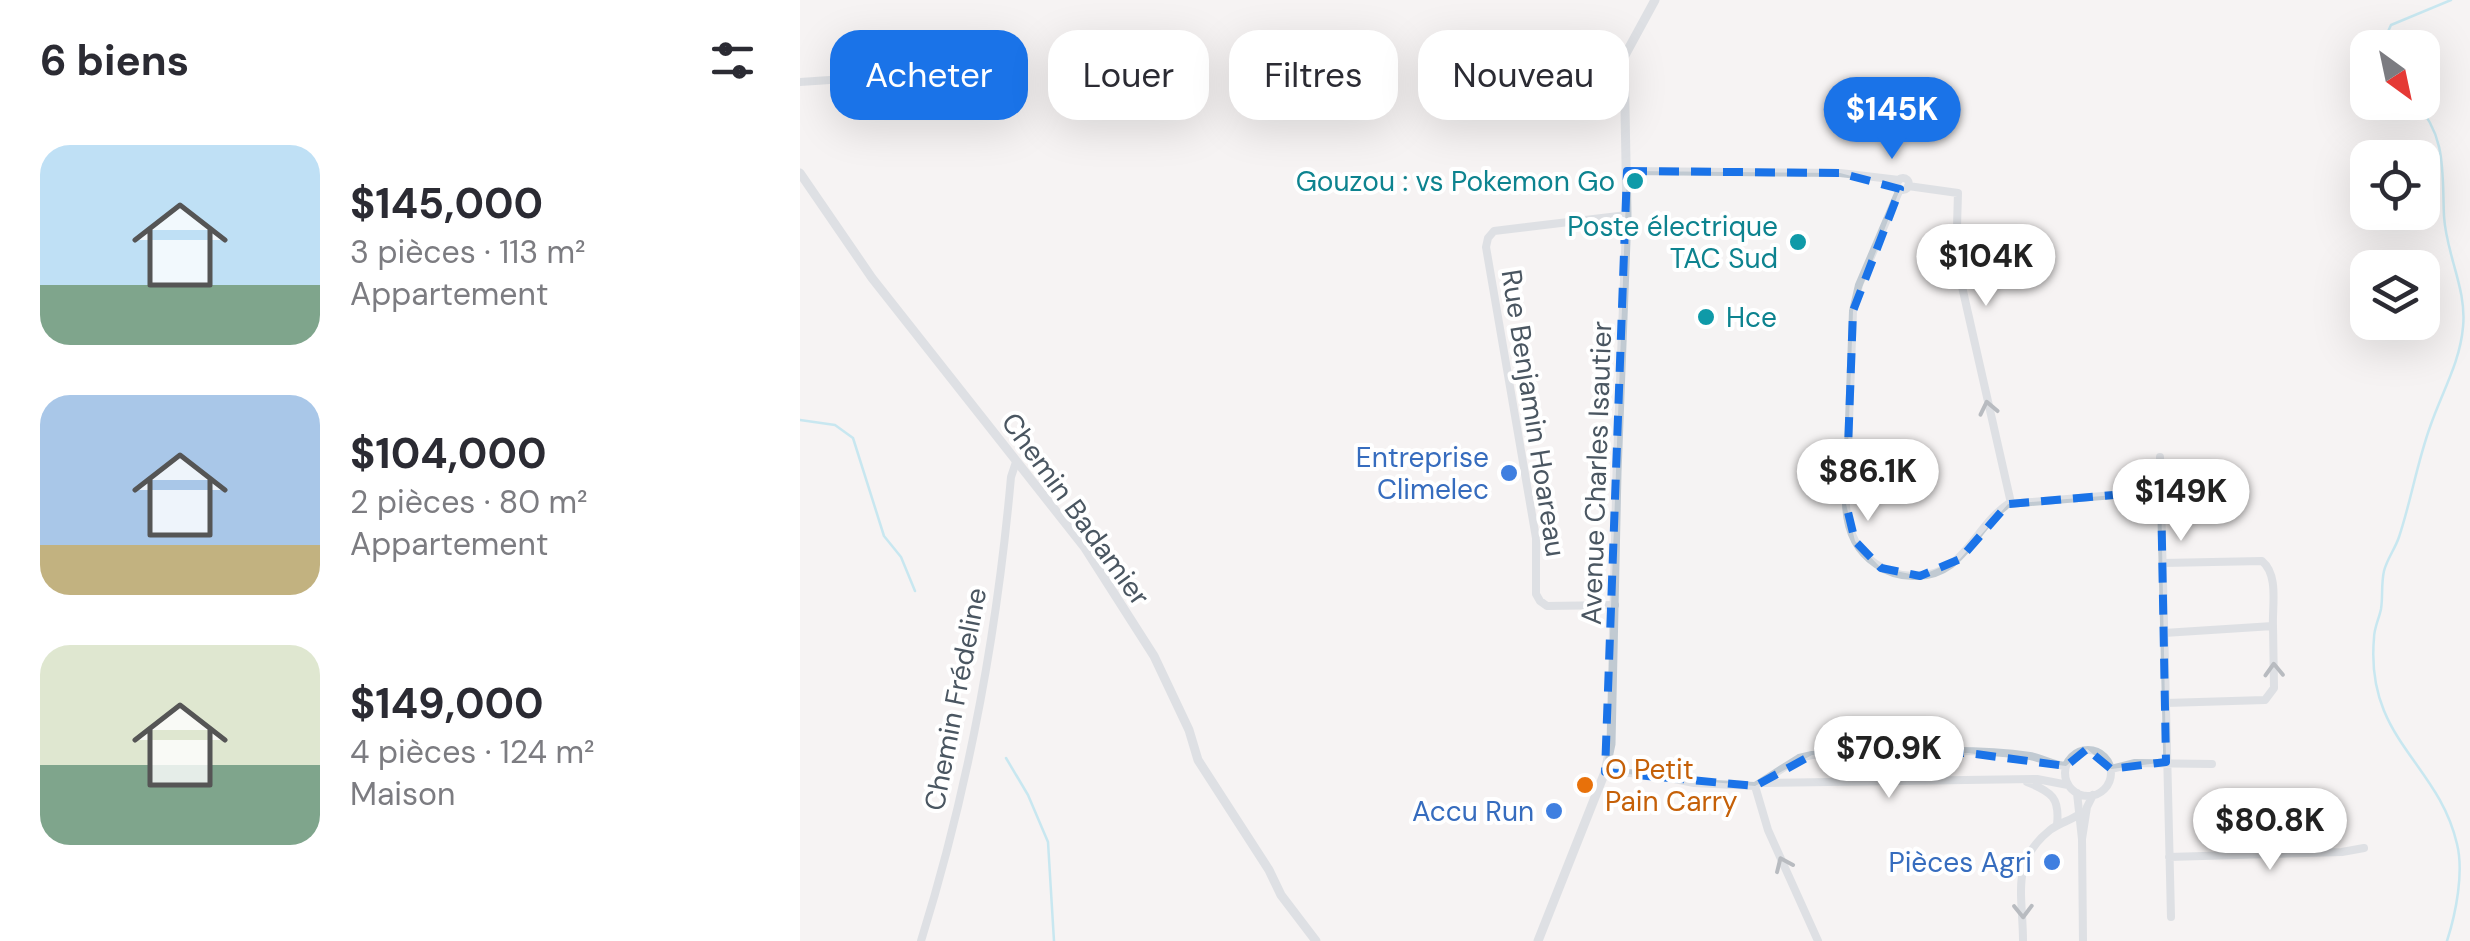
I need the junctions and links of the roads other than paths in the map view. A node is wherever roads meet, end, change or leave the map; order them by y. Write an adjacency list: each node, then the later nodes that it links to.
1 (1654, 0): 4 (street, Avenue Charles Isautier)
2 (830, 80): 3 (street)
3 (800, 82)
4 (1627, 171): 6 (street); 7 (street, Avenue Charles Isautier)
5 (800, 173): 9 (street, Chemin Badamier)
6 (1901, 186): 11 (street, one-way to 6); 11 (street)
7 (1627, 215): 13 (street, Avenue Charles Isautier); 13 (street, Rue Benjamin Hoareau)
8 (2160, 457): 10 (street)
9 (1016, 462): 33 (street, Chemin Frédeline); 34 (street, Chemin Badamier)
10 (2161, 490): 11 (street); 12 (street)
11 (2010, 503)
12 (2162, 562): 14 (street); 15 (street)
13 (1615, 606): 21 (street, Avenue Charles Isautier)
14 (2273, 626): 15 (street); 16 (street, one-way to 14)
15 (2164, 633): 16 (street)
16 (2166, 704): 17 (street)
17 (2166, 762): 18 (street); 20 (street); 31 (street)
18 (2212, 764)
19 (2066, 766): 20 (street); 23 (street); 24 (street)
20 (2112, 768): 26 (street)
21 (1605, 772): 23 (street); 35 (street, Avenue Charles Isautier)
22 (2018, 780): 23 (street); 24 (street); 28 (street)
23 (1758, 784): 36 (street, one-way to 23)
24 (2068, 785): 25 (street)
25 (2077, 793): 26 (street); 27 (street)
26 (2093, 796): 29 (street)
27 (2078, 815): 28 (street); 29 (street)
28 (2058, 825): 37 (street, one-way to 37)
29 (2082, 839): 38 (street)
30 (2364, 848): 31 (street)
31 (2169, 856): 32 (street)
32 (2171, 917)
33 (922, 941)
34 (1316, 941)
35 (1538, 941)
36 (1818, 941)
37 (2023, 941)
38 (2083, 941)

